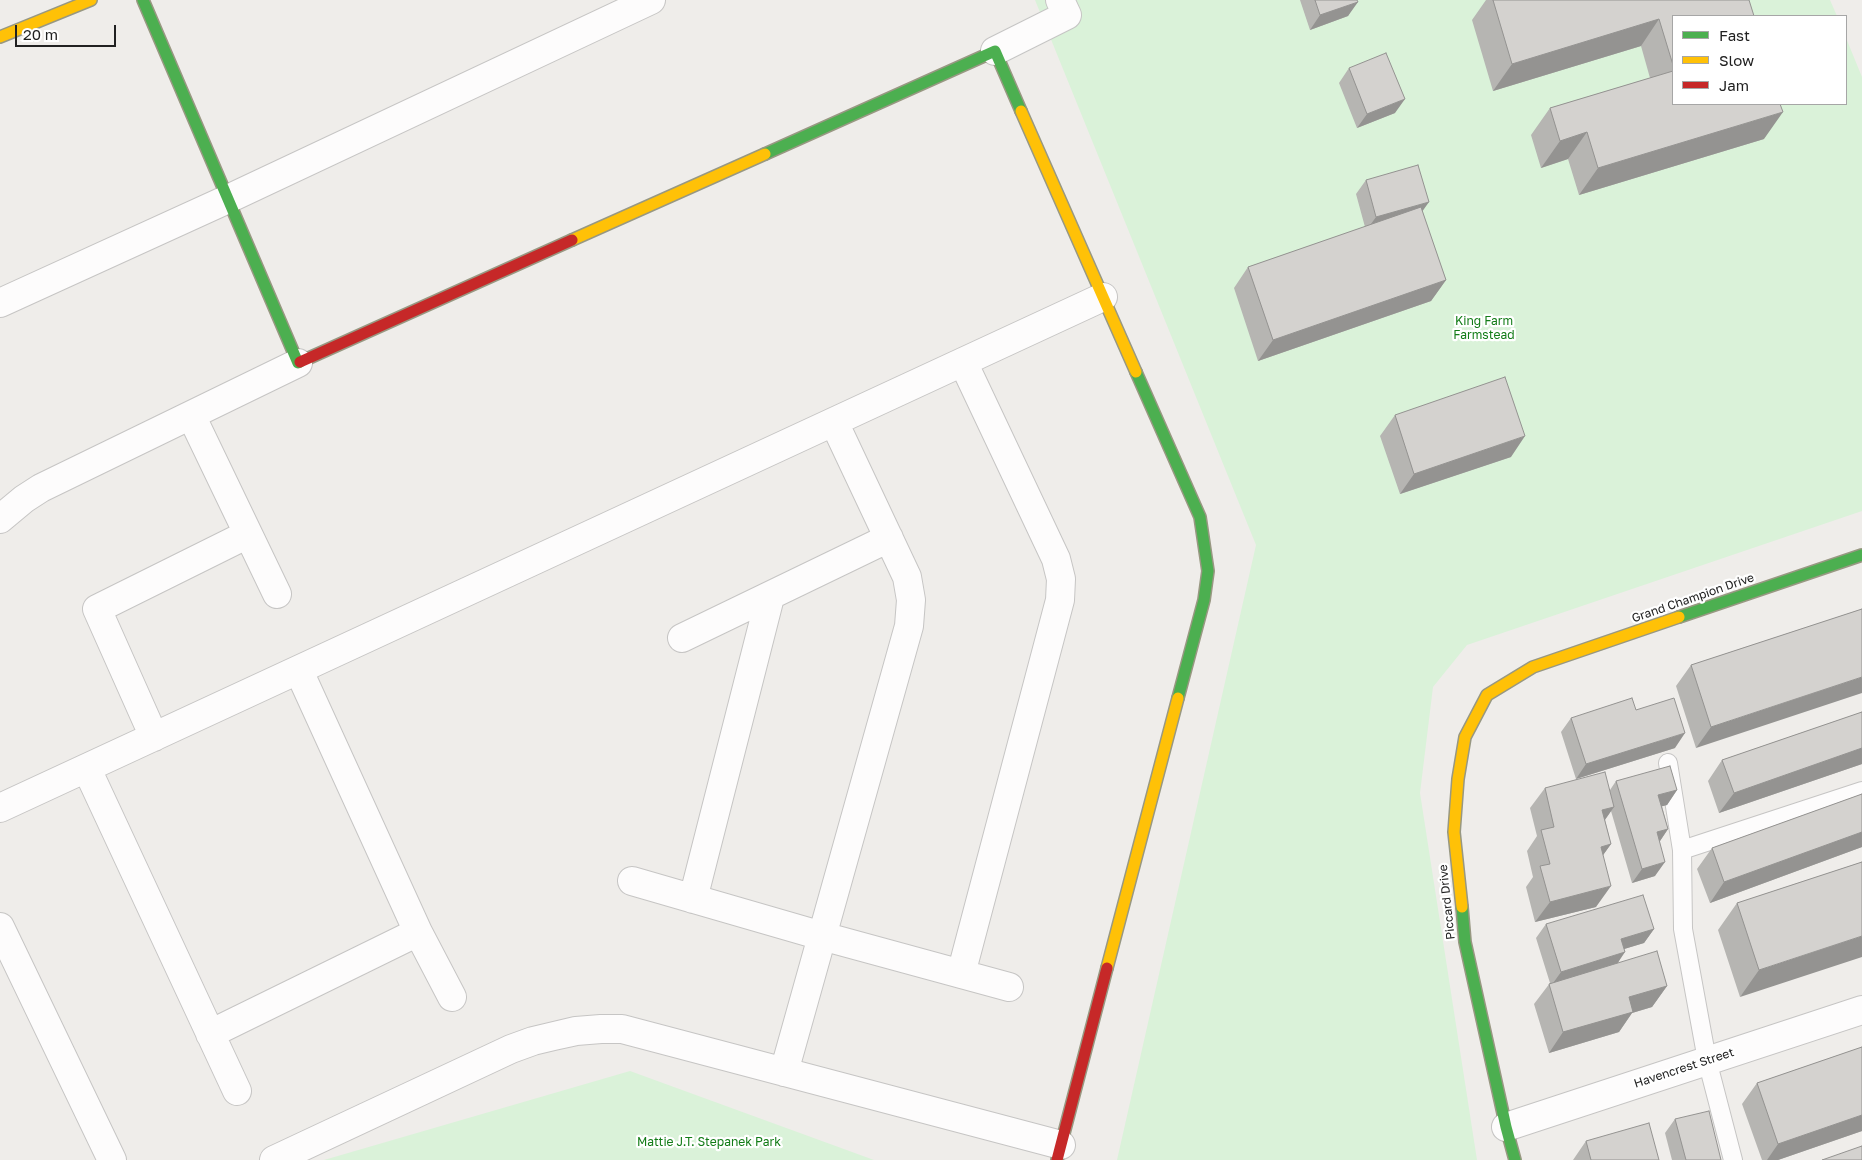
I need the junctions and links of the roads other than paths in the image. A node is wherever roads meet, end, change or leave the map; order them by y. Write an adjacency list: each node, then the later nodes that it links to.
1 (91, 0): 5 (street)
2 (143, 0): 7 (street)
3 (651, 0): 7 (street)
4 (1060, 0): 6 (street)
5 (0, 37)
6 (995, 51): 8 (street); 11 (street)
7 (228, 198): 9 (street); 11 (street)
8 (1103, 297): 10 (street); 43 (street)
9 (0, 303)
10 (963, 362): 13 (street); 34 (street)
11 (298, 363): 12 (street)
12 (191, 415): 14 (street); 15 (street)
13 (834, 422): 16 (street); 22 (street)
14 (0, 519)
15 (248, 534): 18 (street); 23 (street)
16 (889, 538): 19 (street); 33 (street)
17 (1862, 555): 21 (street, Grand Champion Drive)
18 (277, 594)
19 (770, 597): 20 (street); 30 (street)
20 (682, 638)
21 (1532, 667): 42 (street, Piccard Drive)
22 (299, 671): 23 (street); 32 (street)
23 (154, 737): 25 (street)
24 (1668, 763): 28 (lane)
25 (87, 769): 27 (street); 38 (street)
26 (1862, 791): 28 (lane)
27 (0, 808)
28 (1682, 850): 39 (lane)
29 (632, 882): 30 (street)
30 (693, 899): 33 (street)
31 (0, 927): 44 (street)
32 (418, 932): 36 (street); 38 (street)
33 (822, 936): 34 (street); 40 (street)
34 (961, 974): 35 (street)
35 (1009, 987)
36 (452, 996)
37 (1862, 1010): 39 (street, Havencrest Street)
38 (210, 1034): 41 (street)
39 (1707, 1060): 42 (street, Havencrest Street); 47 (lane)
40 (784, 1072): 43 (street); 45 (street)
41 (237, 1091)
42 (1506, 1127): 46 (street, Piccard Drive)
43 (1059, 1153)
44 (112, 1160)
45 (274, 1160)
46 (1515, 1160)
47 (1733, 1160)

